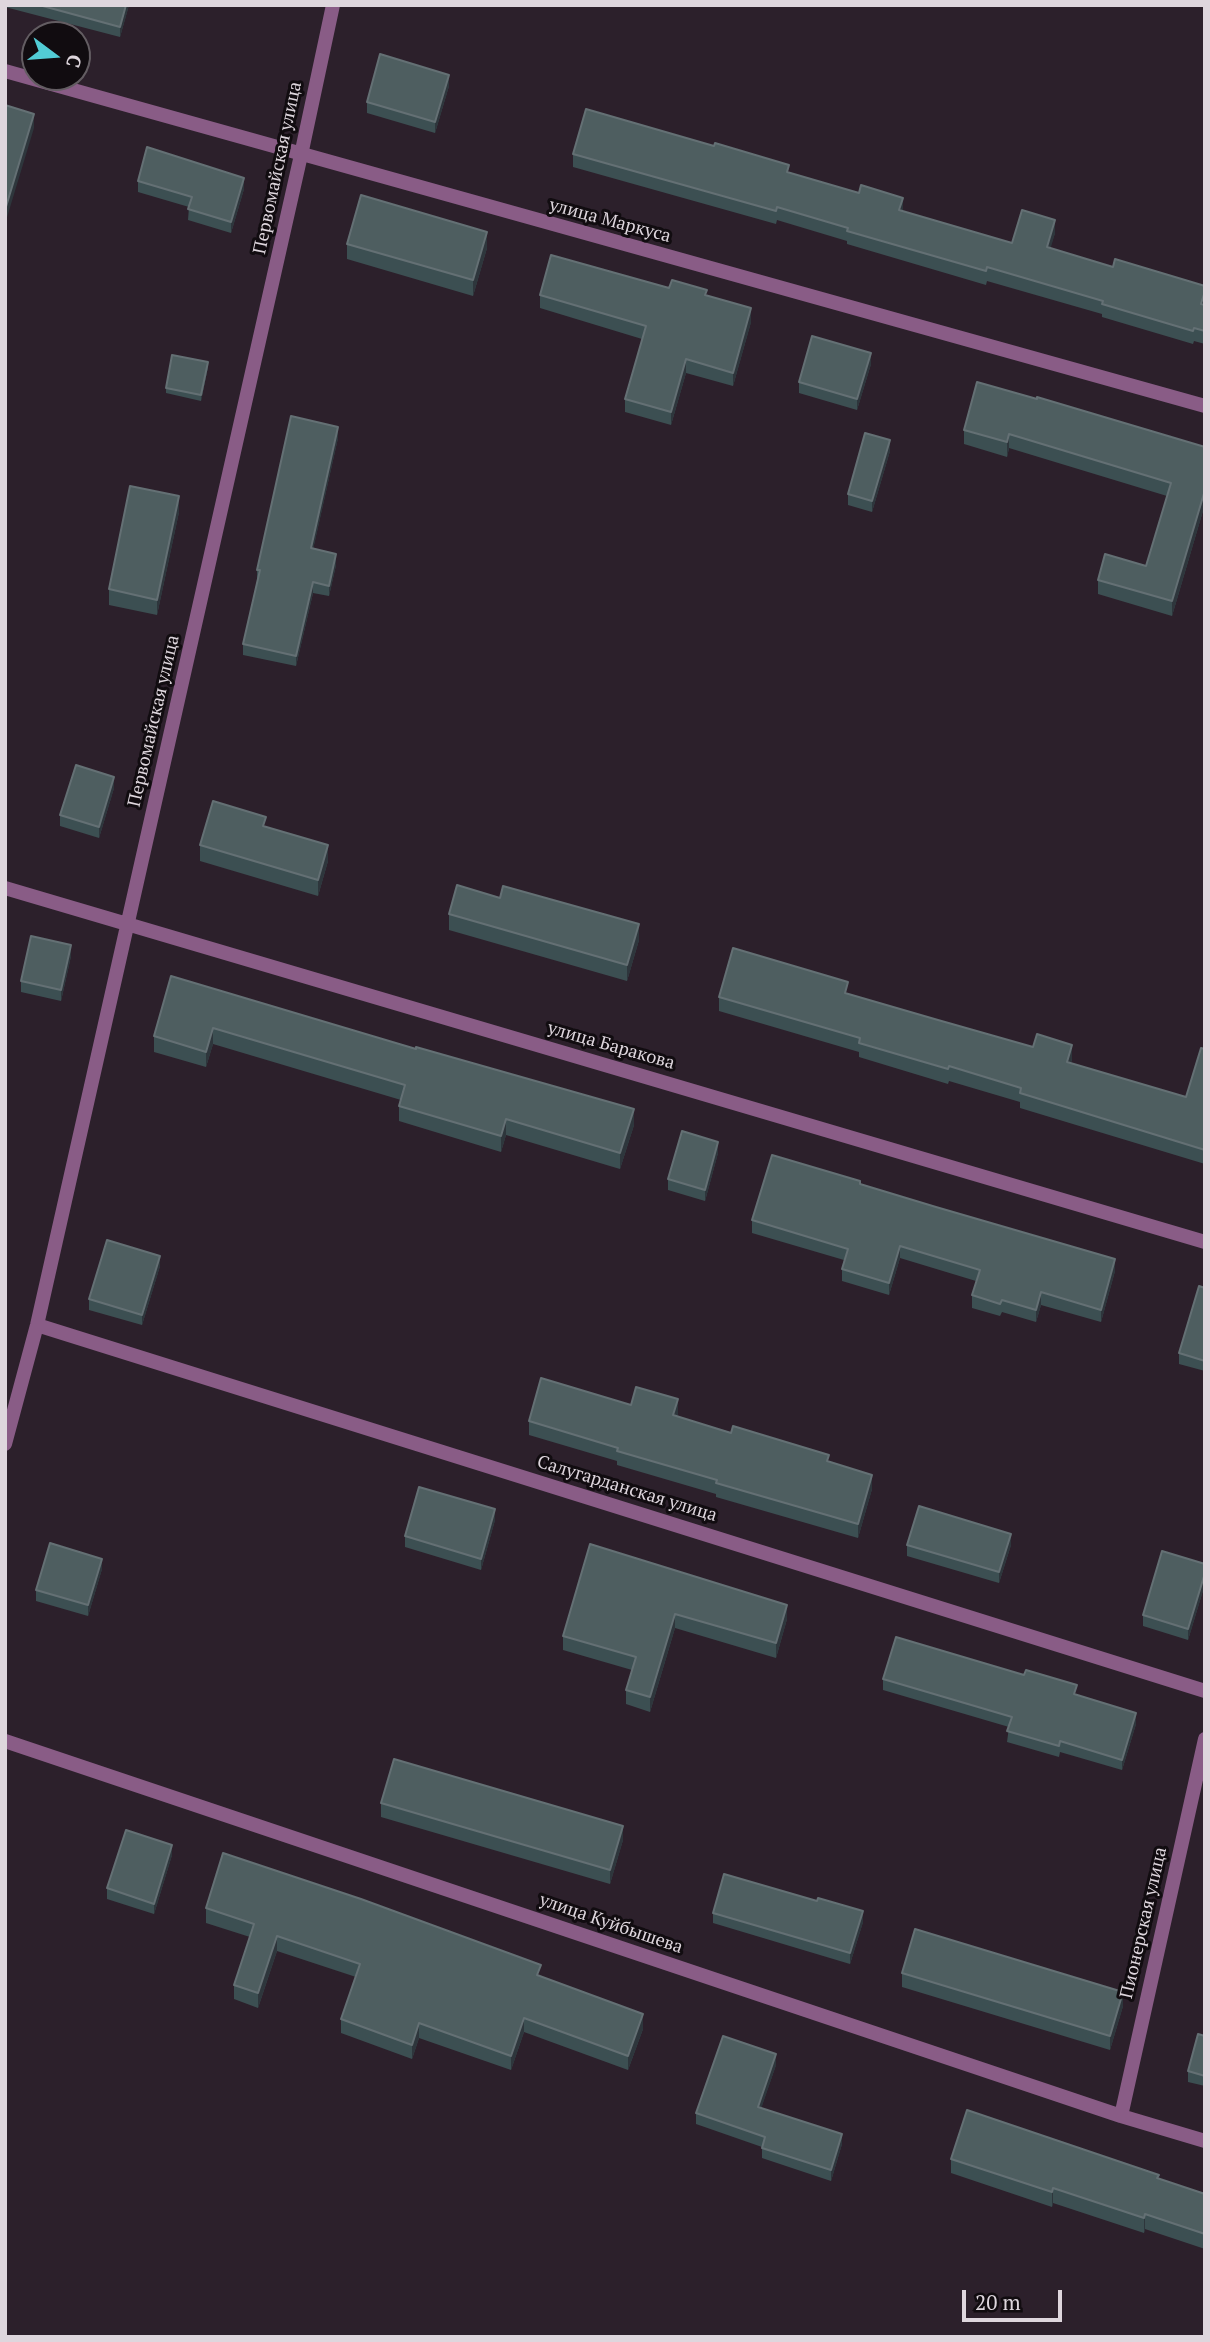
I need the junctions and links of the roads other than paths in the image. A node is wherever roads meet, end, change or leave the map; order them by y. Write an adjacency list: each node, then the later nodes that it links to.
1 (333, 5): 3 (street, Первомайская улица)
2 (5, 71): 3 (street, улица Маркуса)
3 (301, 155): 4 (street, улица Маркуса); 6 (street, Первомайская улица)
4 (1205, 406)
5 (5, 888): 6 (street, улица Баракова)
6 (128, 923): 7 (street, улица Баракова); 8 (street, Первомайская улица)
7 (1205, 1242)
8 (37, 1325): 9 (street, Первомайская улица); 10 (street, Салугарданская улица)
9 (5, 1444)
10 (1205, 1691)
11 (1205, 1739): 13 (street, Пионерская улица)
12 (5, 1741): 13 (street, улица Куйбышева)
13 (1121, 2116): 14 (street, улица Куйбышева)
14 (1205, 2141)

